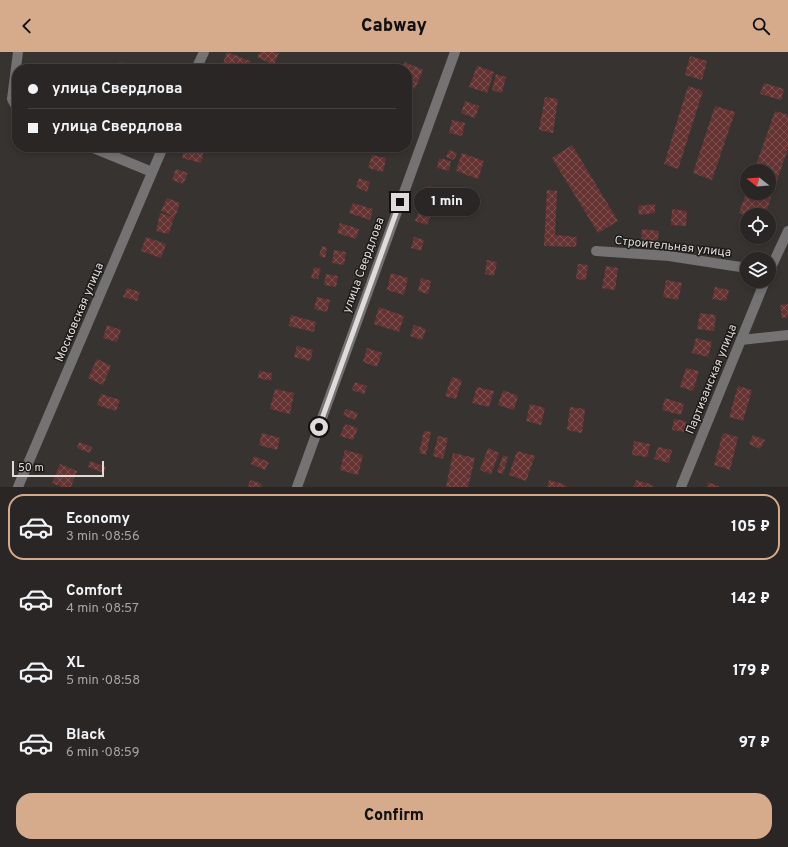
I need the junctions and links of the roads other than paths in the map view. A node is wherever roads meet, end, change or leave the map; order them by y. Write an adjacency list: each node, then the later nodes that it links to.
1 (18, 52): 4 (street)
2 (204, 52): 5 (street)
3 (454, 52): 18 (street, улица Свердлова)
4 (16, 64)
5 (198, 64)
6 (103, 152): 8 (street)
7 (161, 152): 8 (street, Московская улица)
8 (152, 172): 17 (street, Московская улица)
9 (788, 231): 10 (street)
10 (785, 242): 12 (street)
11 (596, 251): 13 (street, Строительная улица)
12 (776, 259)
13 (740, 267)
14 (762, 288): 16 (street, Партизанская улица)
15 (788, 335): 16 (street)
16 (741, 340): 19 (street, Партизанская улица)
17 (18, 487)
18 (297, 487)
19 (681, 487)

